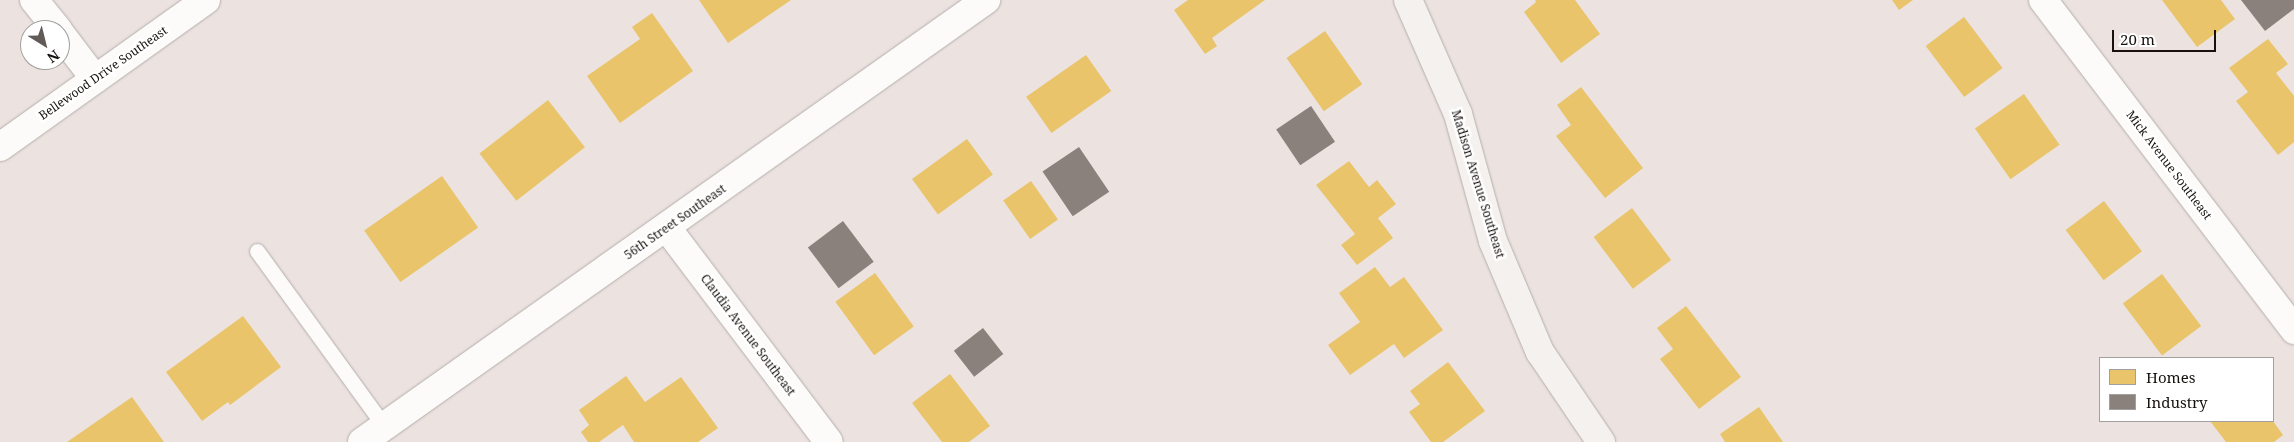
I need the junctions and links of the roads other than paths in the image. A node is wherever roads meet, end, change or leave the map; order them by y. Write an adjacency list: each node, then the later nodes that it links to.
1 (34, 0): 6 (street)
2 (206, 0): 8 (street, Bellewood Drive Southeast)
3 (986, 0): 10 (street, 56th Street Southeast)
4 (1408, 0): 16 (street, Madison Avenue Southeast)
5 (2043, 0): 12 (street, Mick Avenue Southeast)
6 (50, 20)
7 (70, 46): 8 (street)
8 (95, 79): 9 (street, Bellewood Drive Southeast)
9 (0, 147)
10 (667, 228): 13 (street, 56th Street Southeast); 15 (street, Claudia Avenue Southeast)
11 (257, 251): 13 (lane)
12 (2294, 330)
13 (384, 426): 14 (street, 56th Street Southeast)
14 (362, 442)
15 (829, 442)
16 (1601, 442)

